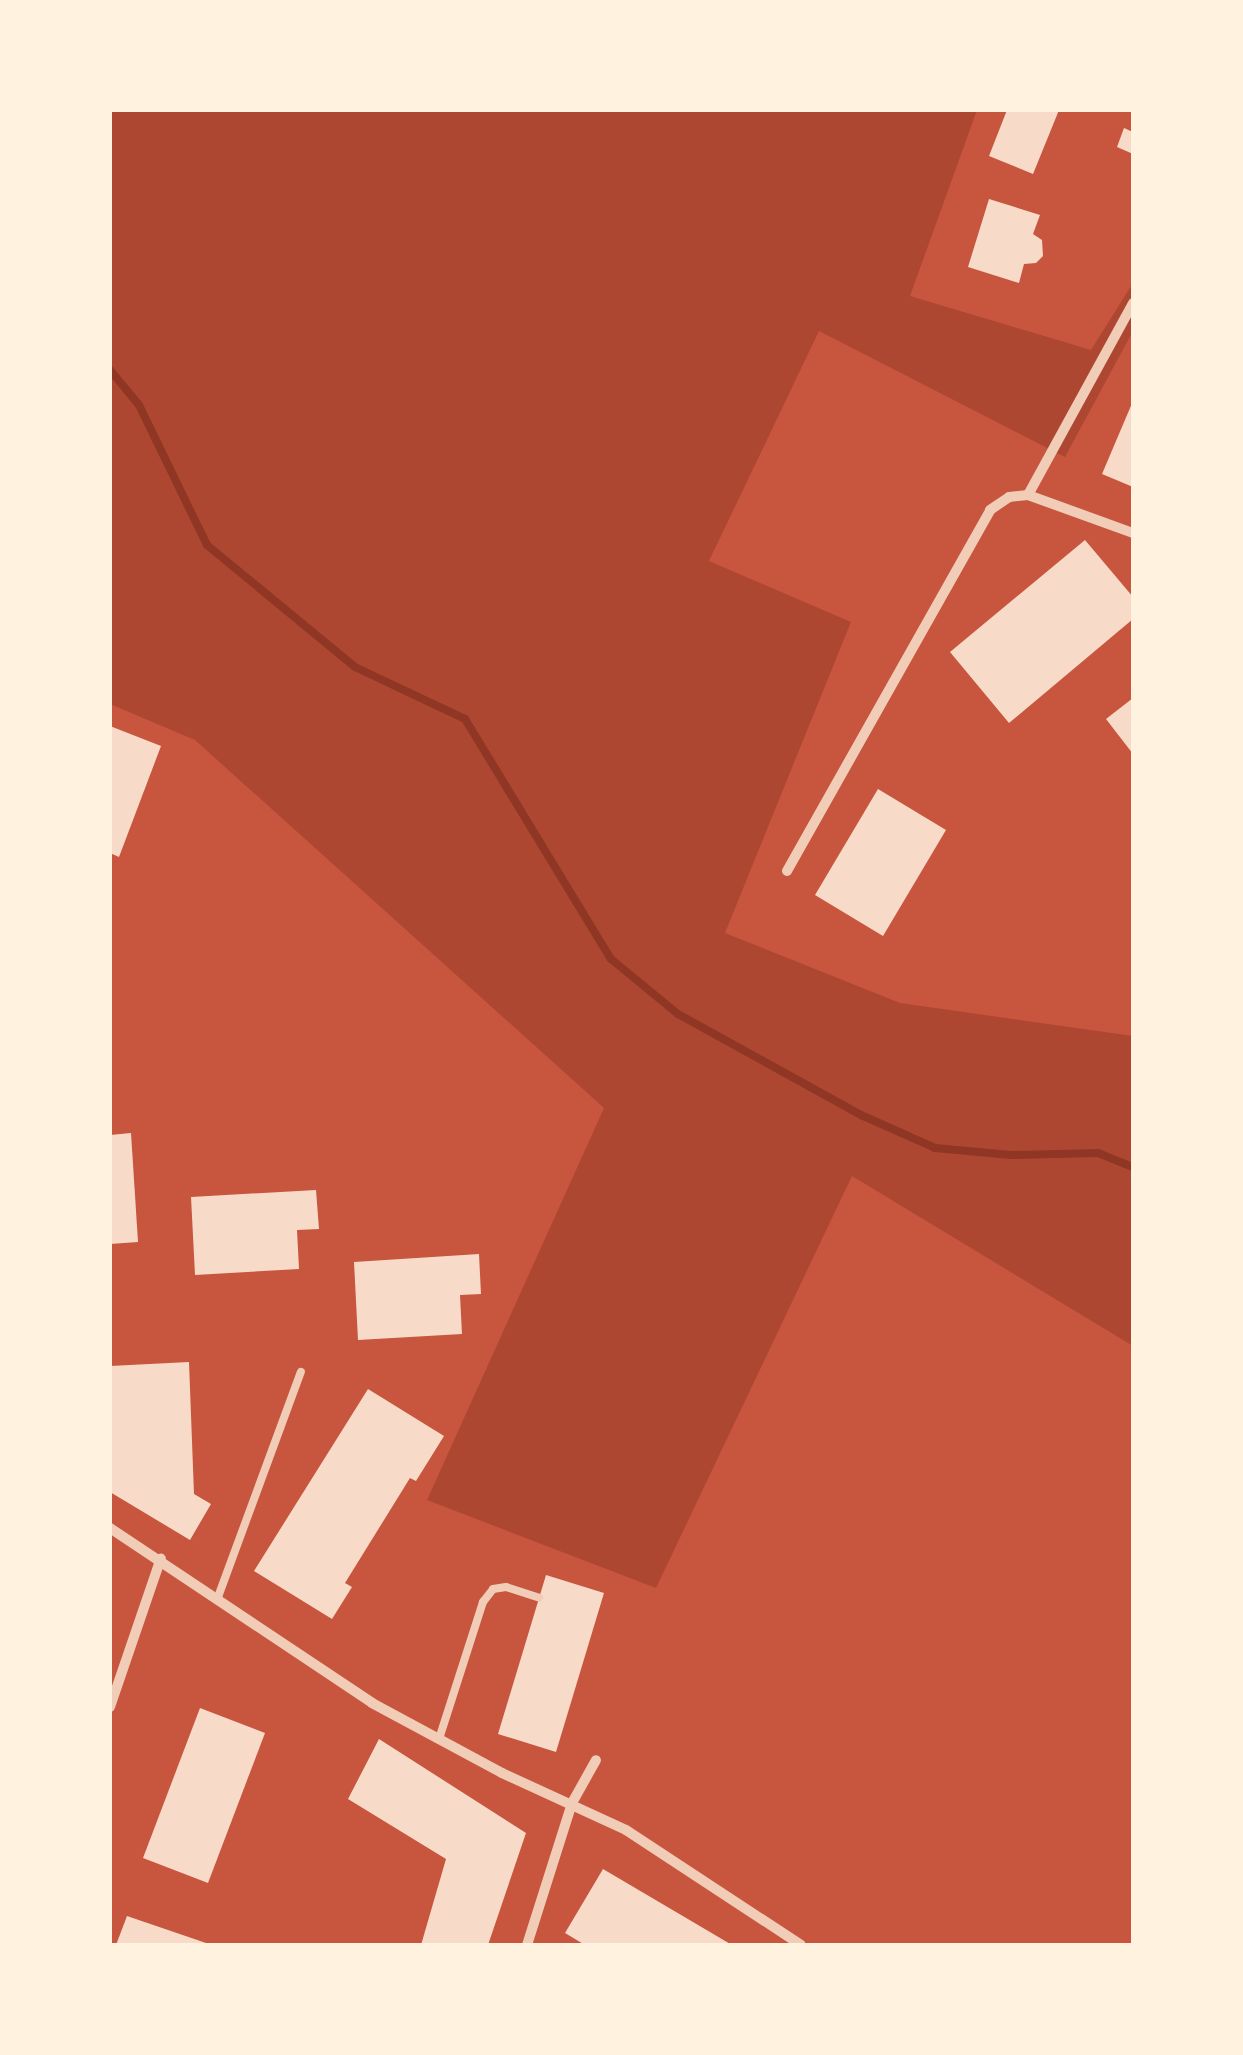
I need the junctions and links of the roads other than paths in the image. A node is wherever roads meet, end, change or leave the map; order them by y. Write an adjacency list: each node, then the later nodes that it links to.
1 (1133, 303): 2 (street)
2 (1028, 495): 3 (street); 4 (street)
3 (1133, 533)
4 (788, 871)
5 (301, 1372): 8 (lane)
6 (110, 1528): 7 (street)
7 (161, 1558): 8 (street); 10 (street)
8 (218, 1597): 11 (street)
9 (540, 1598): 11 (lane)
10 (110, 1707)
11 (440, 1739): 13 (street)
12 (596, 1760): 13 (street)
13 (572, 1803): 14 (street); 15 (street)
14 (527, 1945)
15 (800, 1945)

